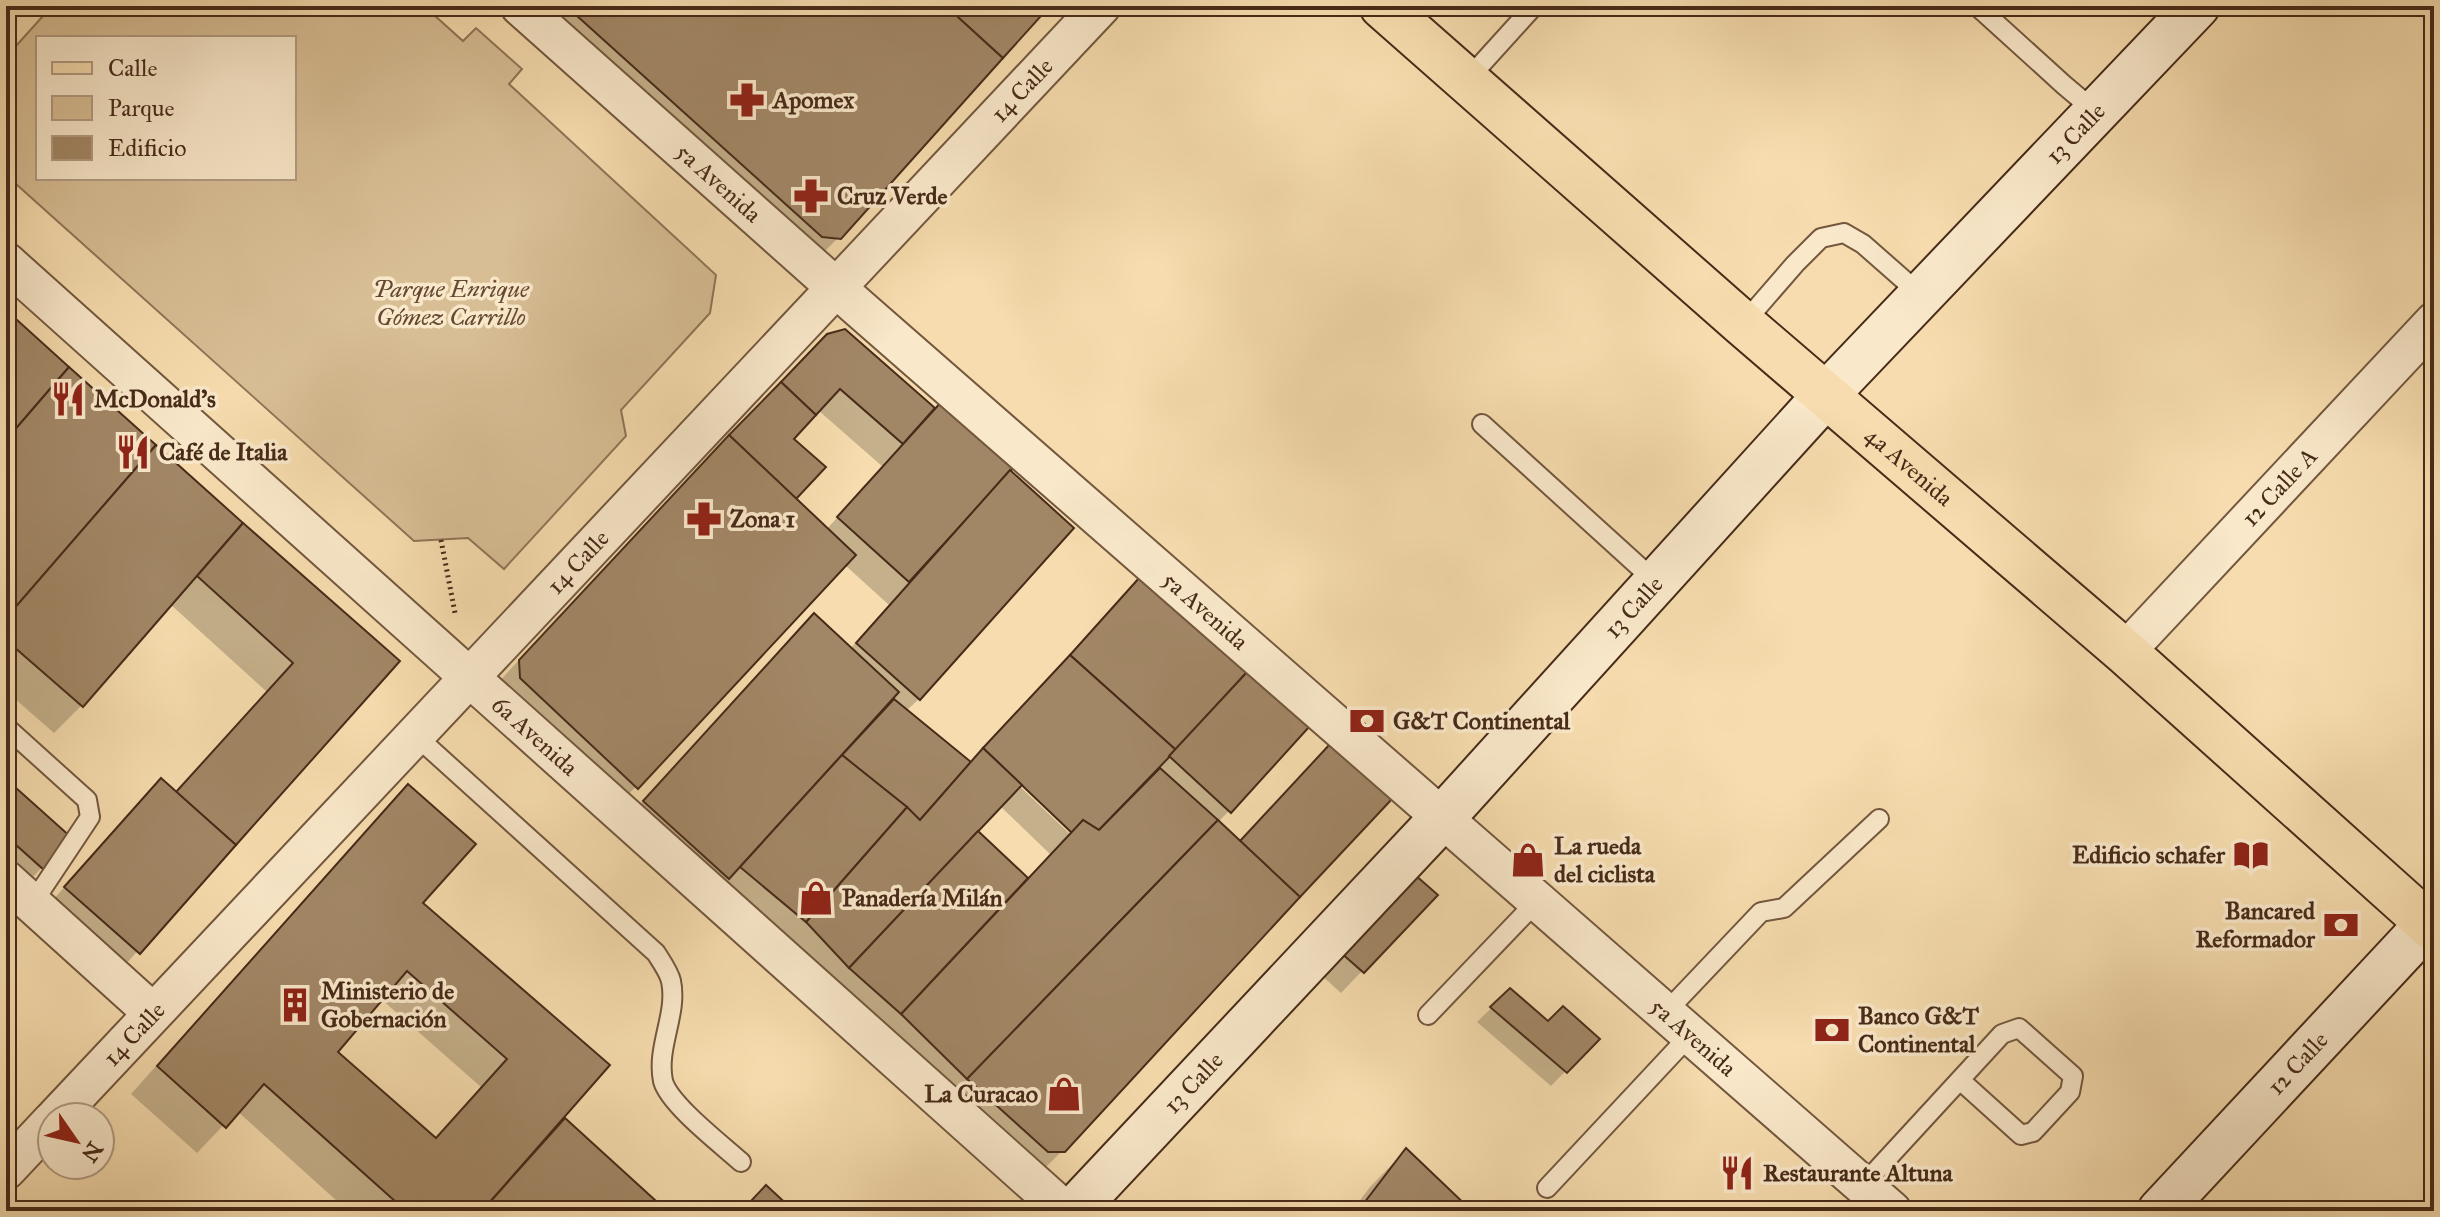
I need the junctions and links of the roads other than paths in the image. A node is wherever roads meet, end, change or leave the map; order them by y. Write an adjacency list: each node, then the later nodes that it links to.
1 (520, 6): 10 (street, 5a Avenida)
2 (1101, 6): 10 (street, 14 Calle)
3 (1382, 6): 7 (main road, 4a Avenida)
4 (1534, 6): 7 (lane)
5 (1977, 6): 8 (lane)
6 (2197, 6): 8 (street, 13 Calle)
7 (1467, 80): 13 (main road, 4a Avenida)
8 (2096, 112): 11 (street, 13 Calle)
9 (6, 262): 18 (street, 6a Avenida)
10 (836, 287): 18 (street, 14 Calle); 21 (street, 5a Avenida)
11 (1921, 295): 13 (lane); 14 (street, 13 Calle)
12 (2434, 322): 17 (street, 12 Calle A)
13 (1743, 324): 14 (main road, 4a Avenida)
14 (1825, 396): 16 (street, 13 Calle); 17 (main road, 4a Avenida)
15 (1482, 424): 16 (lane)
16 (1656, 582): 21 (street, 13 Calle)
17 (2125, 652): 25 (main road, 4a Avenida)
18 (469, 678): 20 (street, 14 Calle); 36 (street, 6a Avenida)
19 (6, 727): 23 (lane)
20 (415, 735): 26 (street, 14 Calle); 32 (lane)
21 (1443, 817): 24 (street, 5a Avenida); 37 (street, 13 Calle)
22 (1879, 819): 28 (lane)
23 (19, 892): 26 (street)
24 (1538, 900): 27 (lane); 28 (street, 5a Avenida)
25 (2432, 923): 39 (street, 12 Calle)
26 (153, 1013): 30 (street, 14 Calle)
27 (1428, 1015)
28 (1678, 1023): 34 (street, 5a Avenida); 35 (lane)
29 (1960, 1080): 29 (lane); 34 (lane)
30 (71, 1101)
31 (36, 1138): 33 (street, 14 Calle)
32 (741, 1162)
33 (6, 1170)
34 (1863, 1185): 38 (street, 5a Avenida)
35 (1547, 1188)
36 (1065, 1211)
37 (1073, 1211)
38 (1892, 1211)
39 (2160, 1211)

